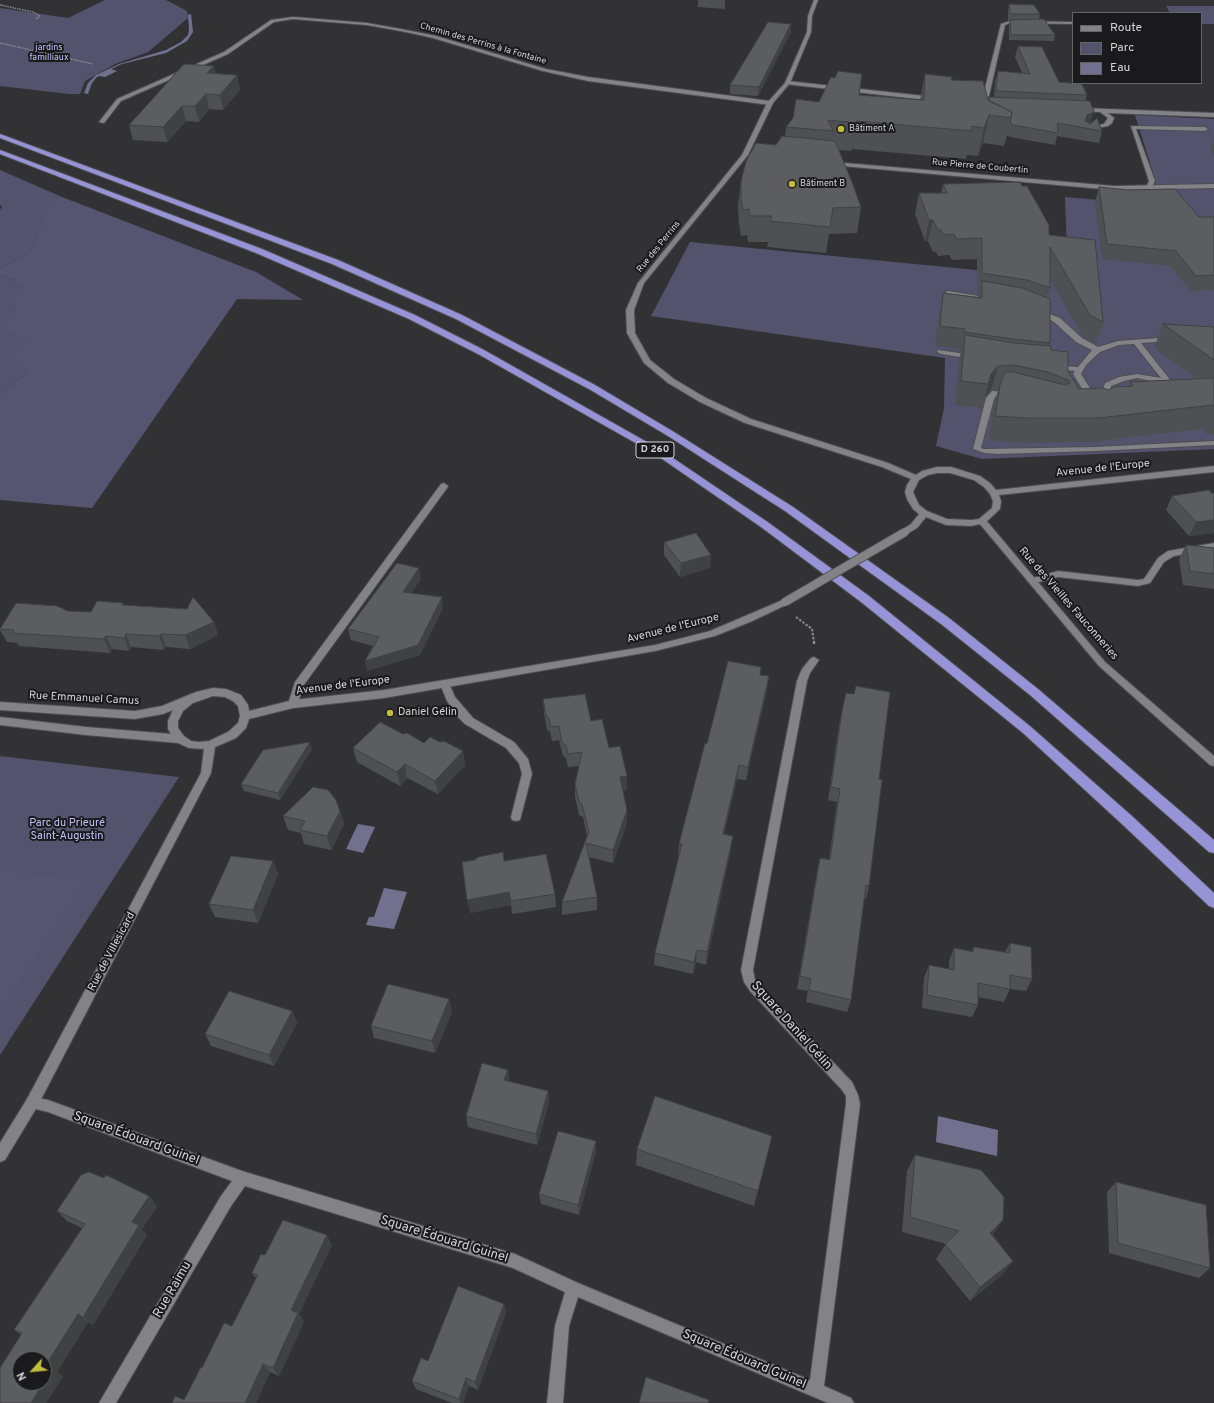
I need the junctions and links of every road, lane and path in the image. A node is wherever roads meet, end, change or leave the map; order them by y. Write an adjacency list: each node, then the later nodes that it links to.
1 (816, 0): 7 (street, Rue des Perrins)
2 (0, 5): 3 (path)
3 (36, 19)
4 (1072, 23): 10 (street)
5 (0, 43): 6 (path)
6 (93, 64)
7 (787, 83): 8 (street); 9 (street, Rue des Perrins)
8 (942, 100)
9 (770, 103): 14 (street, Chemin des Perrins à la Fontaine); 37 (street, Rue des Perrins)
10 (973, 103)
11 (1076, 110): 12 (street)
12 (1100, 110): 13 (street); 16 (street)
13 (1214, 115)
14 (102, 122)
15 (1205, 129): 21 (street)
16 (1086, 132)
17 (0, 136): 56 (highway, D 260)
18 (0, 152): 57 (highway, D 260)
19 (826, 163): 21 (street, Rue Pierre de Coubertin)
20 (1214, 186): 21 (street, Rue Pierre de Coubertin)
21 (1149, 188)
22 (948, 293): 23 (street)
23 (996, 300)
24 (1032, 310): 27 (street)
25 (1177, 340): 26 (street)
26 (1135, 341): 27 (street); 32 (street)
27 (1096, 350): 31 (street)
28 (941, 352): 29 (street)
29 (978, 358)
30 (1043, 366): 31 (street)
31 (1080, 369): 32 (street)
32 (1169, 383): 33 (street)
33 (1182, 389)
34 (1022, 396): 35 (street)
35 (1214, 443)
36 (1214, 469): 39 (street, Avenue de l'Europe)
37 (916, 478): 39 (street); 40 (street)
38 (444, 486): 48 (street)
39 (994, 493): 41 (street)
40 (924, 514): 41 (street); 44 (street, Avenue de l'Europe, bridge)
41 (982, 521): 43 (street, Rue des Vieilles Fauconneries)
42 (1214, 546): 43 (street)
43 (1032, 581): 54 (street, Rue des Vieilles Fauconneries)
44 (783, 603): 45 (path); 46 (street, Avenue de l'Europe)
45 (814, 660): 62 (street, Square Daniel Gélin)
46 (445, 684): 48 (street, Avenue de l'Europe); 55 (street)
47 (189, 700): 49 (street, Rue Emmanuel Camus); 50 (street); 52 (street)
48 (293, 704): 50 (street, Avenue de l'Europe)
49 (0, 706)
50 (245, 716): 53 (street)
51 (0, 721): 52 (street)
52 (180, 739): 53 (street)
53 (210, 745): 58 (street, Rue de Villesicard)
54 (1214, 762)
55 (516, 817)
56 (1214, 848)
57 (1214, 902)
58 (32, 1103): 59 (street, Rue de Villesicard); 60 (street, Square Édouard Guinel)
59 (0, 1155)
60 (242, 1178): 61 (street, Square Édouard Guinel); 63 (street, Rue Raimu)
61 (573, 1288): 62 (street, Square Édouard Guinel); 64 (street)
62 (816, 1390): 65 (street, Square Édouard Guinel)
63 (107, 1403)
64 (555, 1403)
65 (846, 1403)

